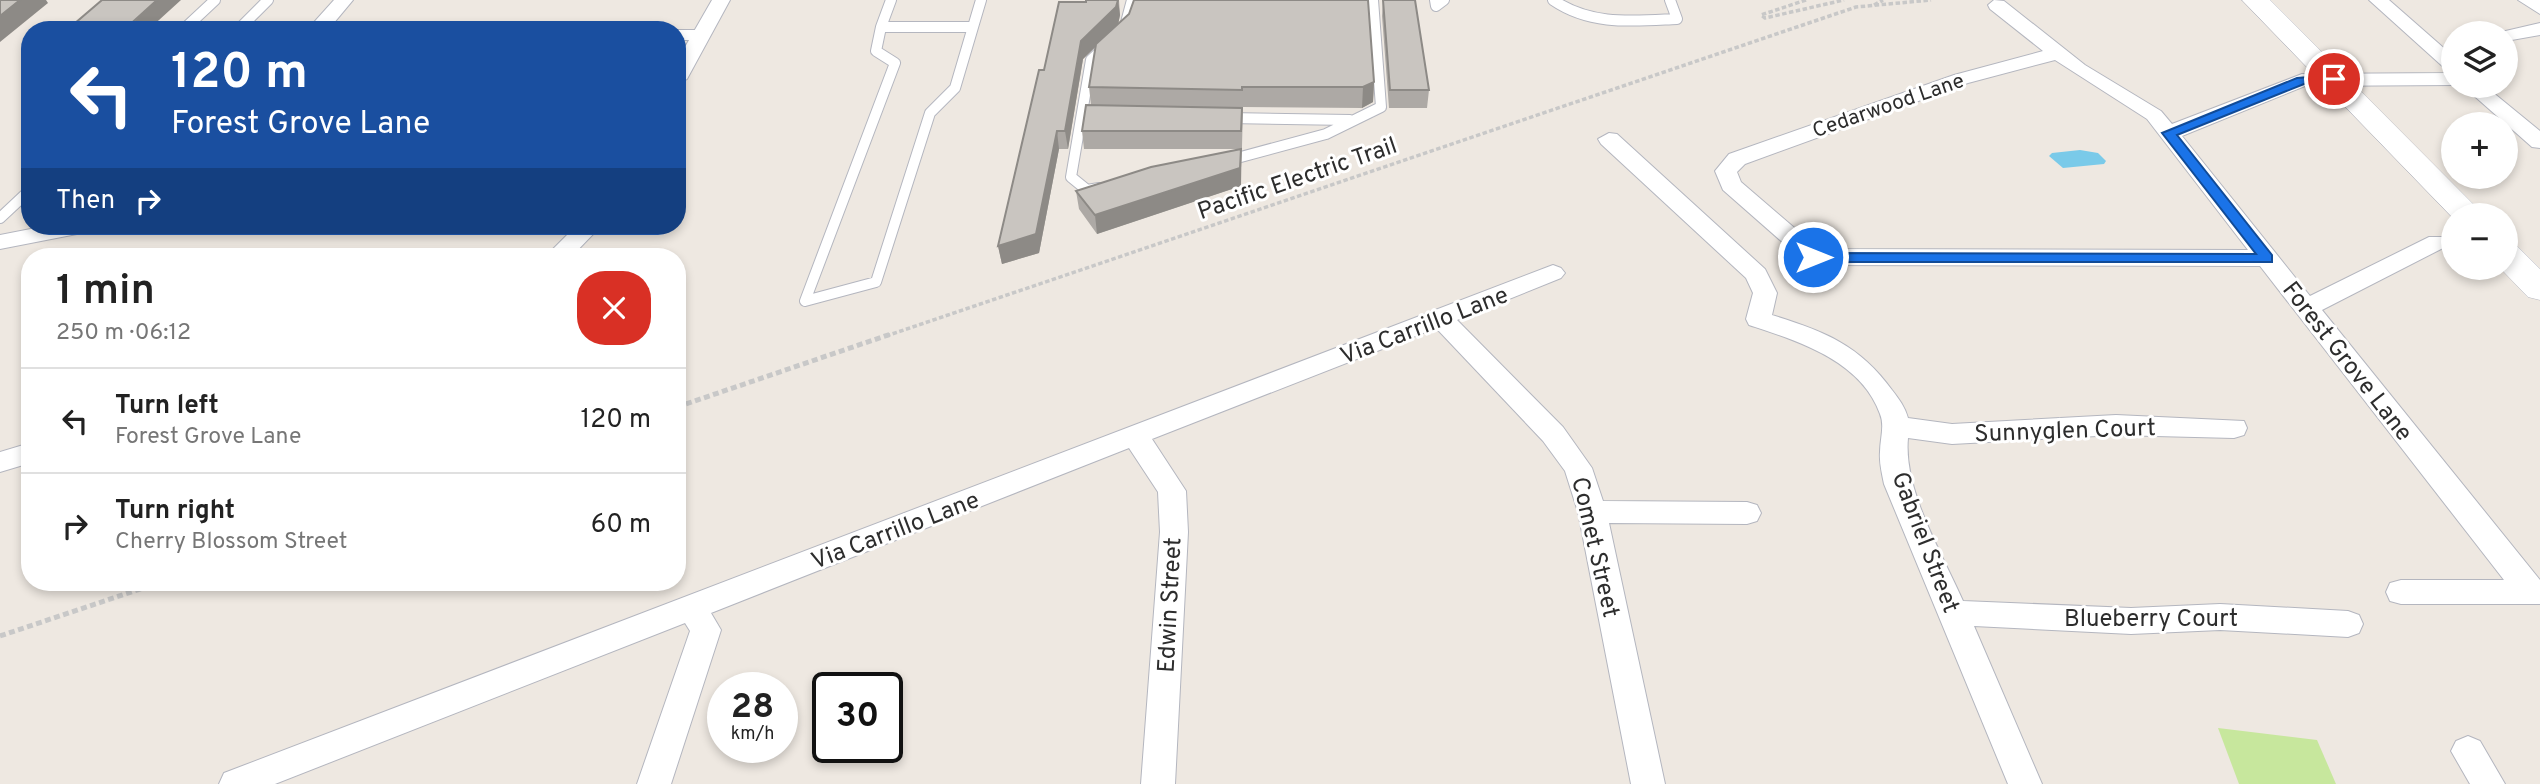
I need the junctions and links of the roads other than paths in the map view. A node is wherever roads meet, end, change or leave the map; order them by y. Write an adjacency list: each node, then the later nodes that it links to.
1 (215, 0): 18 (lane)
2 (268, 0): 19 (lane)
3 (344, 0): 20 (street)
4 (721, 0): 26 (street)
5 (891, 0): 21 (lane)
6 (981, 0): 22 (lane)
7 (1132, 0): 35 (lane)
8 (1373, 0): 38 (lane)
9 (1435, 0): 10 (lane)
10 (1444, 0)
11 (1553, 0): 12 (lane)
12 (1670, 0)
13 (2255, 0): 32 (street)
14 (2378, 0): 28 (street)
15 (2527, 0): 17 (street)
16 (1997, 5): 29 (street, Forest Grove Lane)
17 (2540, 8)
18 (193, 21)
19 (247, 21)
20 (325, 21)
21 (881, 27): 22 (lane); 22 (lane)
22 (973, 27)
23 (2540, 30): 24 (street)
24 (2518, 33)
25 (686, 35): 26 (lane)
26 (702, 35): 31 (street)
27 (2441, 40): 28 (street)
28 (2424, 41): 30 (street)
29 (2056, 54): 39 (street, Forest Grove Lane); 52 (street, Cedarwood Lane)
30 (2441, 56)
31 (686, 63)
32 (2334, 79): 33 (street); 39 (street); 45 (street)
33 (2441, 79)
34 (2487, 98): 41 (street)
35 (1080, 115): 36 (lane); 43 (lane)
36 (1094, 116)
37 (1214, 118): 38 (lane)
38 (1360, 121): 42 (lane)
39 (2169, 133): 52 (street, Forest Grove Lane)
40 (1609, 139): 58 (street, Gabriel Street)
41 (2540, 142)
42 (1216, 163)
43 (1112, 185)
44 (21, 198): 46 (lane)
45 (2456, 203)
46 (0, 218)
47 (36, 235): 49 (street)
48 (580, 235): 51 (street)
49 (0, 242)
50 (2437, 242): 56 (street)
51 (566, 248)
52 (2267, 258): 56 (street, Forest Grove Lane)
53 (2518, 266): 55 (street)
54 (1553, 274): 57 (street, Via Carrillo Lane)
55 (2540, 289)
56 (2306, 308): 66 (street, Forest Grove Lane)
57 (1441, 318): 60 (street, Via Carrillo Lane); 63 (street, Comet Street)
58 (1896, 426): 59 (street, Sunnyglen Court); 68 (street, Gabriel Street)
59 (2234, 428)
60 (1136, 437): 67 (street, Via Carrillo Lane); 73 (street, Edwin Street)
61 (21, 456): 62 (street)
62 (0, 462)
63 (1592, 512): 64 (street); 74 (street, Comet Street)
64 (1747, 513)
65 (2400, 592): 66 (street)
66 (2536, 592)
67 (692, 608): 71 (street, Via Carrillo Lane); 72 (street)
68 (1953, 613): 69 (street, Blueberry Court); 75 (street, Gabriel Street)
69 (2348, 624)
70 (2468, 751): 76 (street)
71 (236, 784)
72 (654, 784)
73 (1158, 784)
74 (1647, 784)
75 (2025, 784)
76 (2488, 784)

